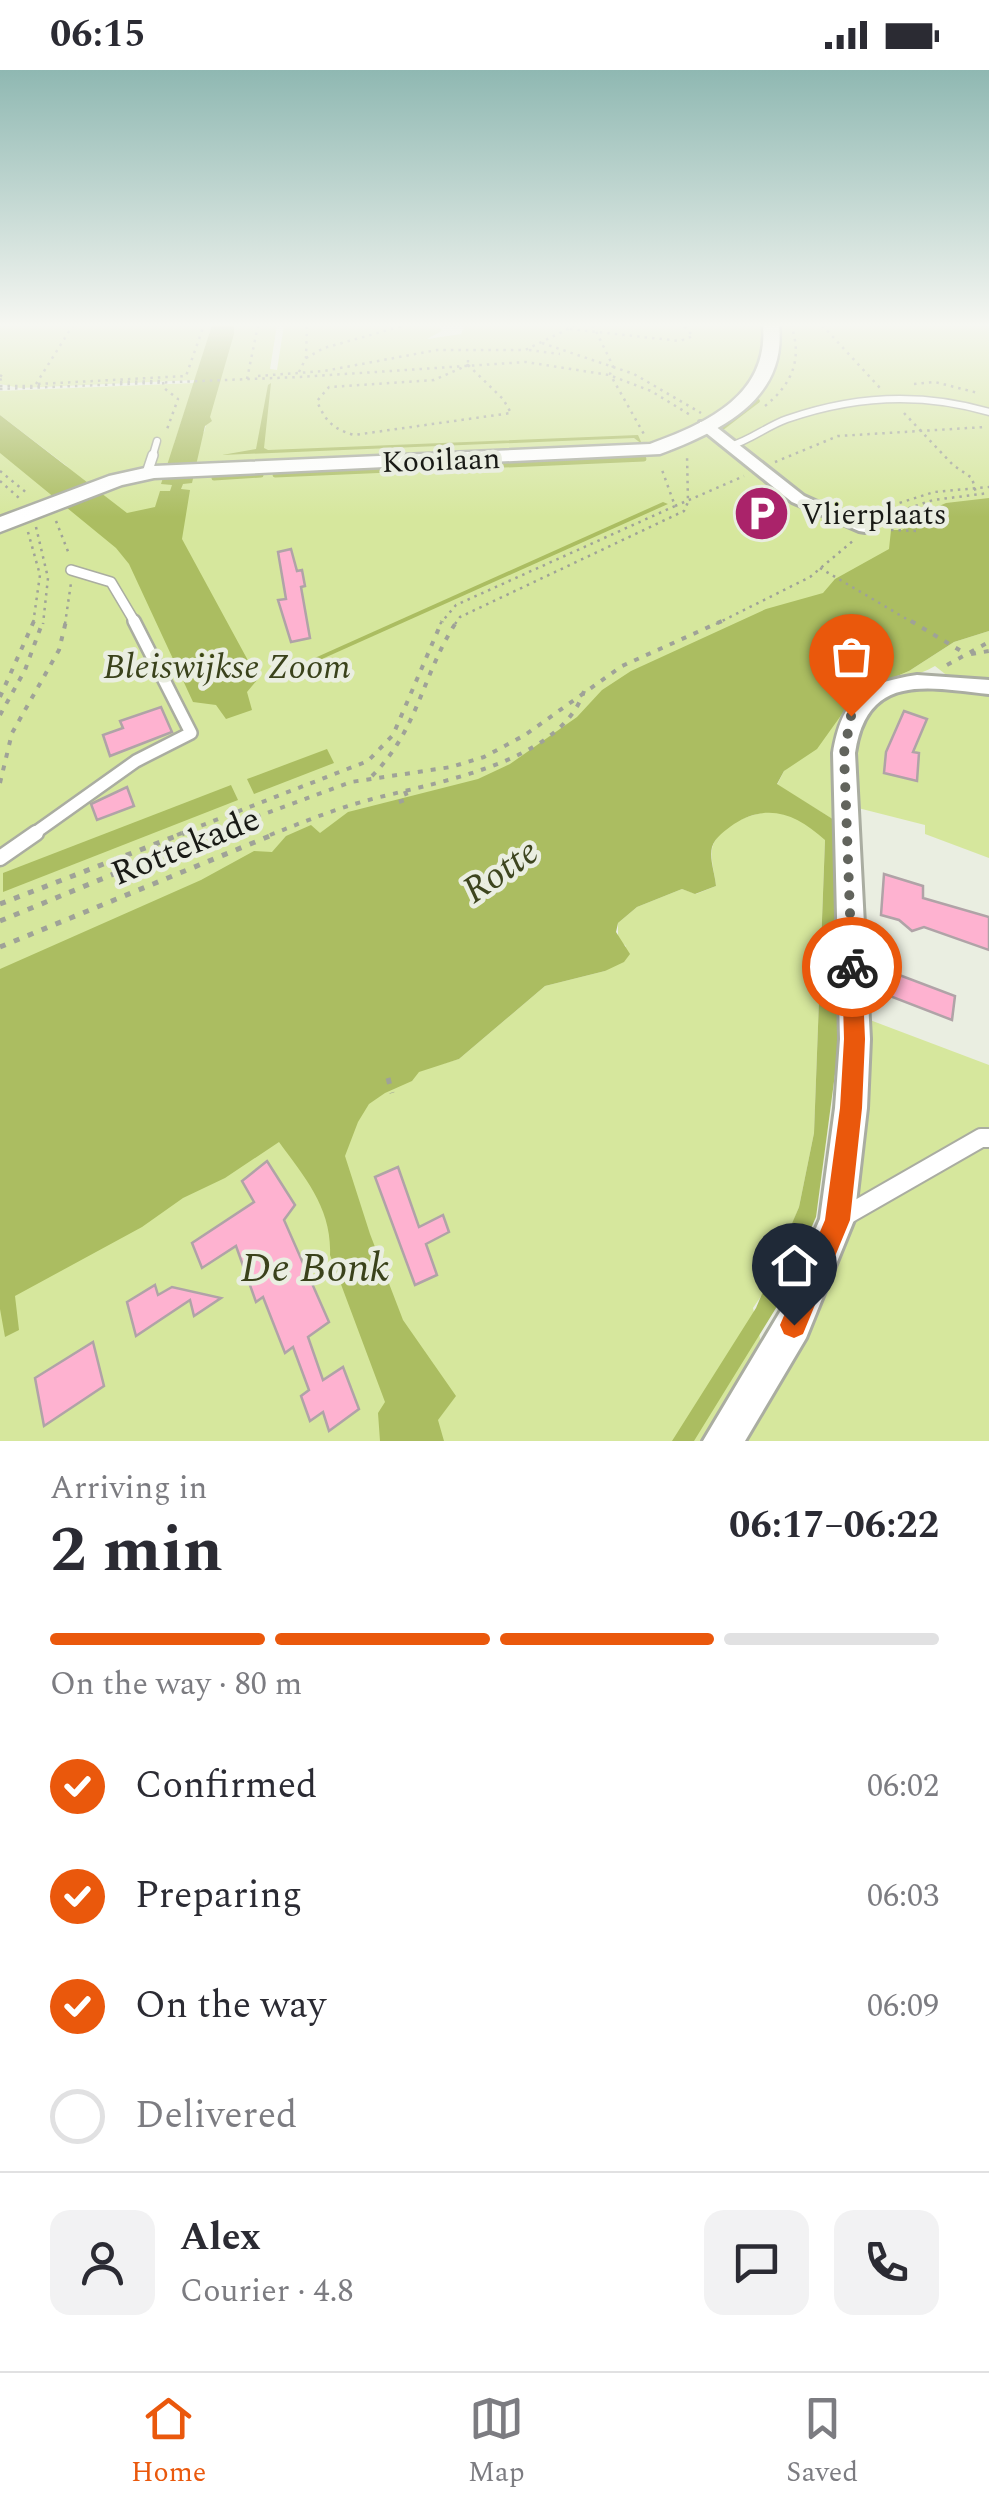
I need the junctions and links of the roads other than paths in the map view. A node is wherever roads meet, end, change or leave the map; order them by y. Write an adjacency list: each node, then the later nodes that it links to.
1 (755, 389): 3 (street, Kooilaan)
2 (989, 412): 5 (lane)
3 (704, 425): 5 (street); 6 (street, Kooilaan)
4 (157, 441): 6 (lane)
5 (730, 446): 8 (street)
6 (155, 472): 7 (street, Kooilaan)
7 (28, 514)
8 (865, 527)
9 (72, 570): 11 (lane)
10 (989, 687): 13 (street)
11 (0, 858)
12 (987, 1137): 13 (lane)
13 (838, 1220): 14 (street)
14 (723, 1441)

